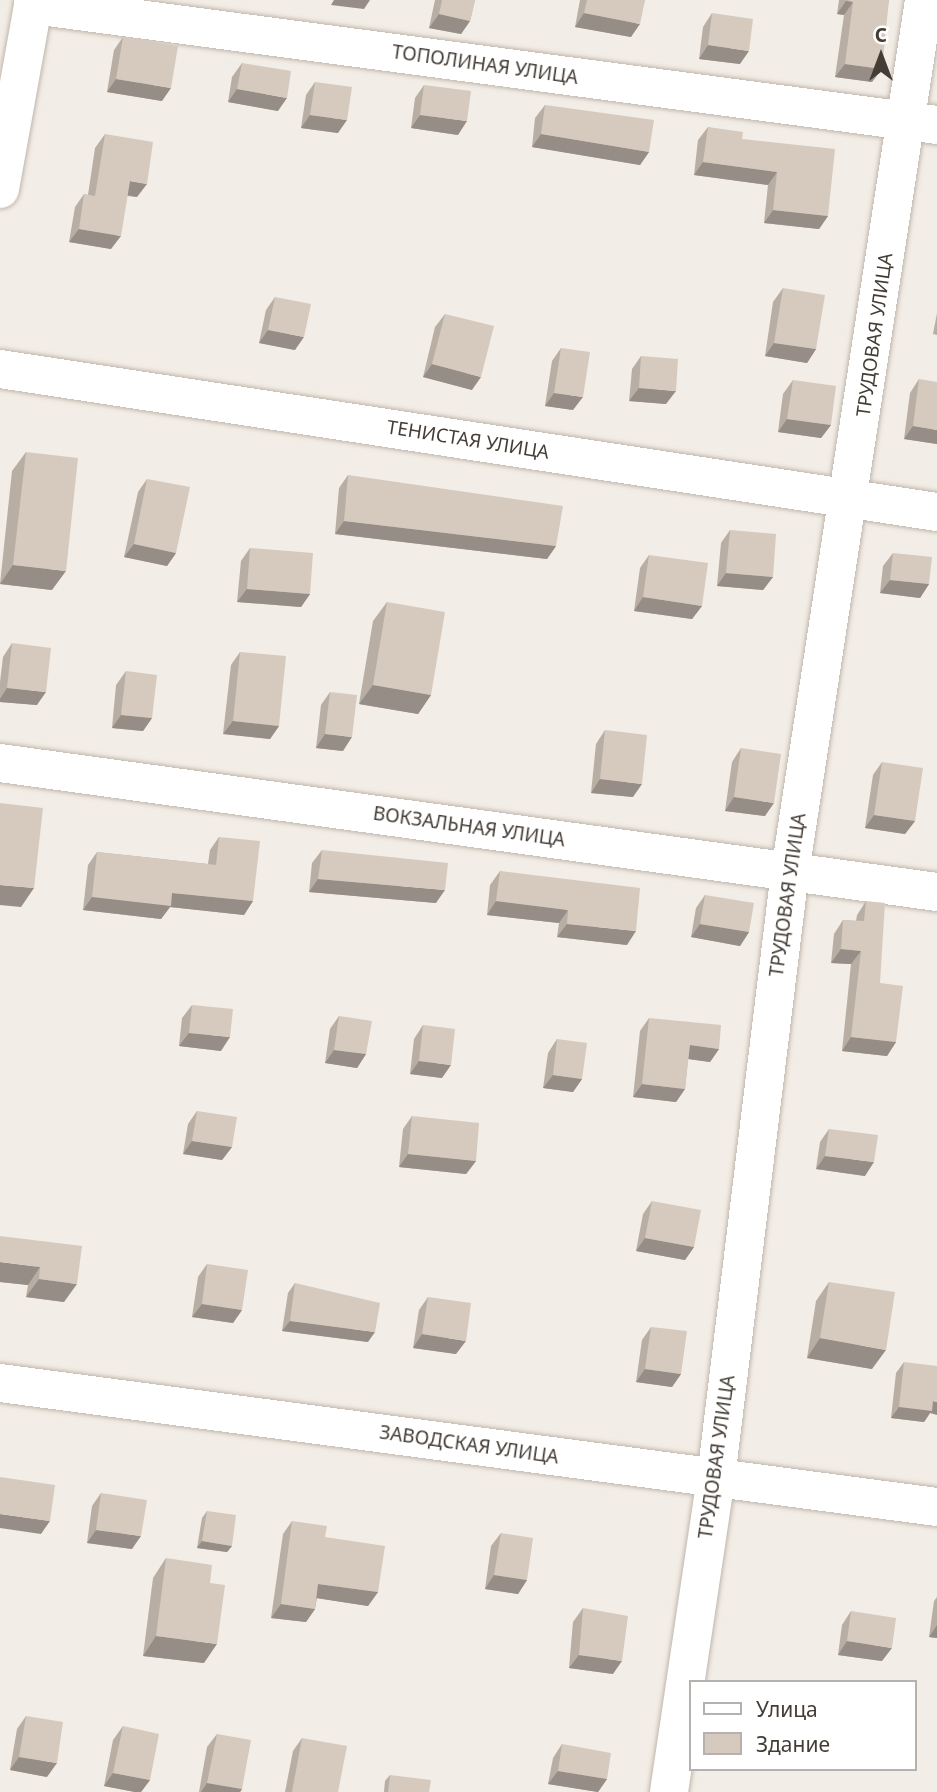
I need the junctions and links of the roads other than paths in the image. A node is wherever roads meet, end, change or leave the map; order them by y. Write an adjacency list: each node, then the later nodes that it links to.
1 (924, 0): 3 (street, ТРУДОВАЯ УЛИЦА)
2 (34, 2): 3 (street, ТОПОЛИНАЯ УЛИЦА); 4 (street)
3 (922, 123): 6 (street, ТРУДОВАЯ УЛИЦА)
4 (0, 189)
5 (0, 369): 6 (street, ТЕНИСТАЯ УЛИЦА)
6 (851, 499): 7 (street, ТЕНИСТАЯ УЛИЦА); 9 (street, ТРУДОВАЯ УЛИЦА)
7 (937, 512)
8 (0, 763): 9 (street, ВОКЗАЛЬНАЯ УЛИЦА)
9 (790, 872): 10 (street, ВОКЗАЛЬНАЯ УЛИЦА); 12 (street, ТРУДОВАЯ УЛИЦА)
10 (937, 892)
11 (0, 1383): 12 (street, ЗАВОДСКАЯ УЛИЦА)
12 (716, 1478): 13 (street, ЗАВОДСКАЯ УЛИЦА); 14 (street, ТРУДОВАЯ УЛИЦА)
13 (937, 1507)
14 (669, 1792)

